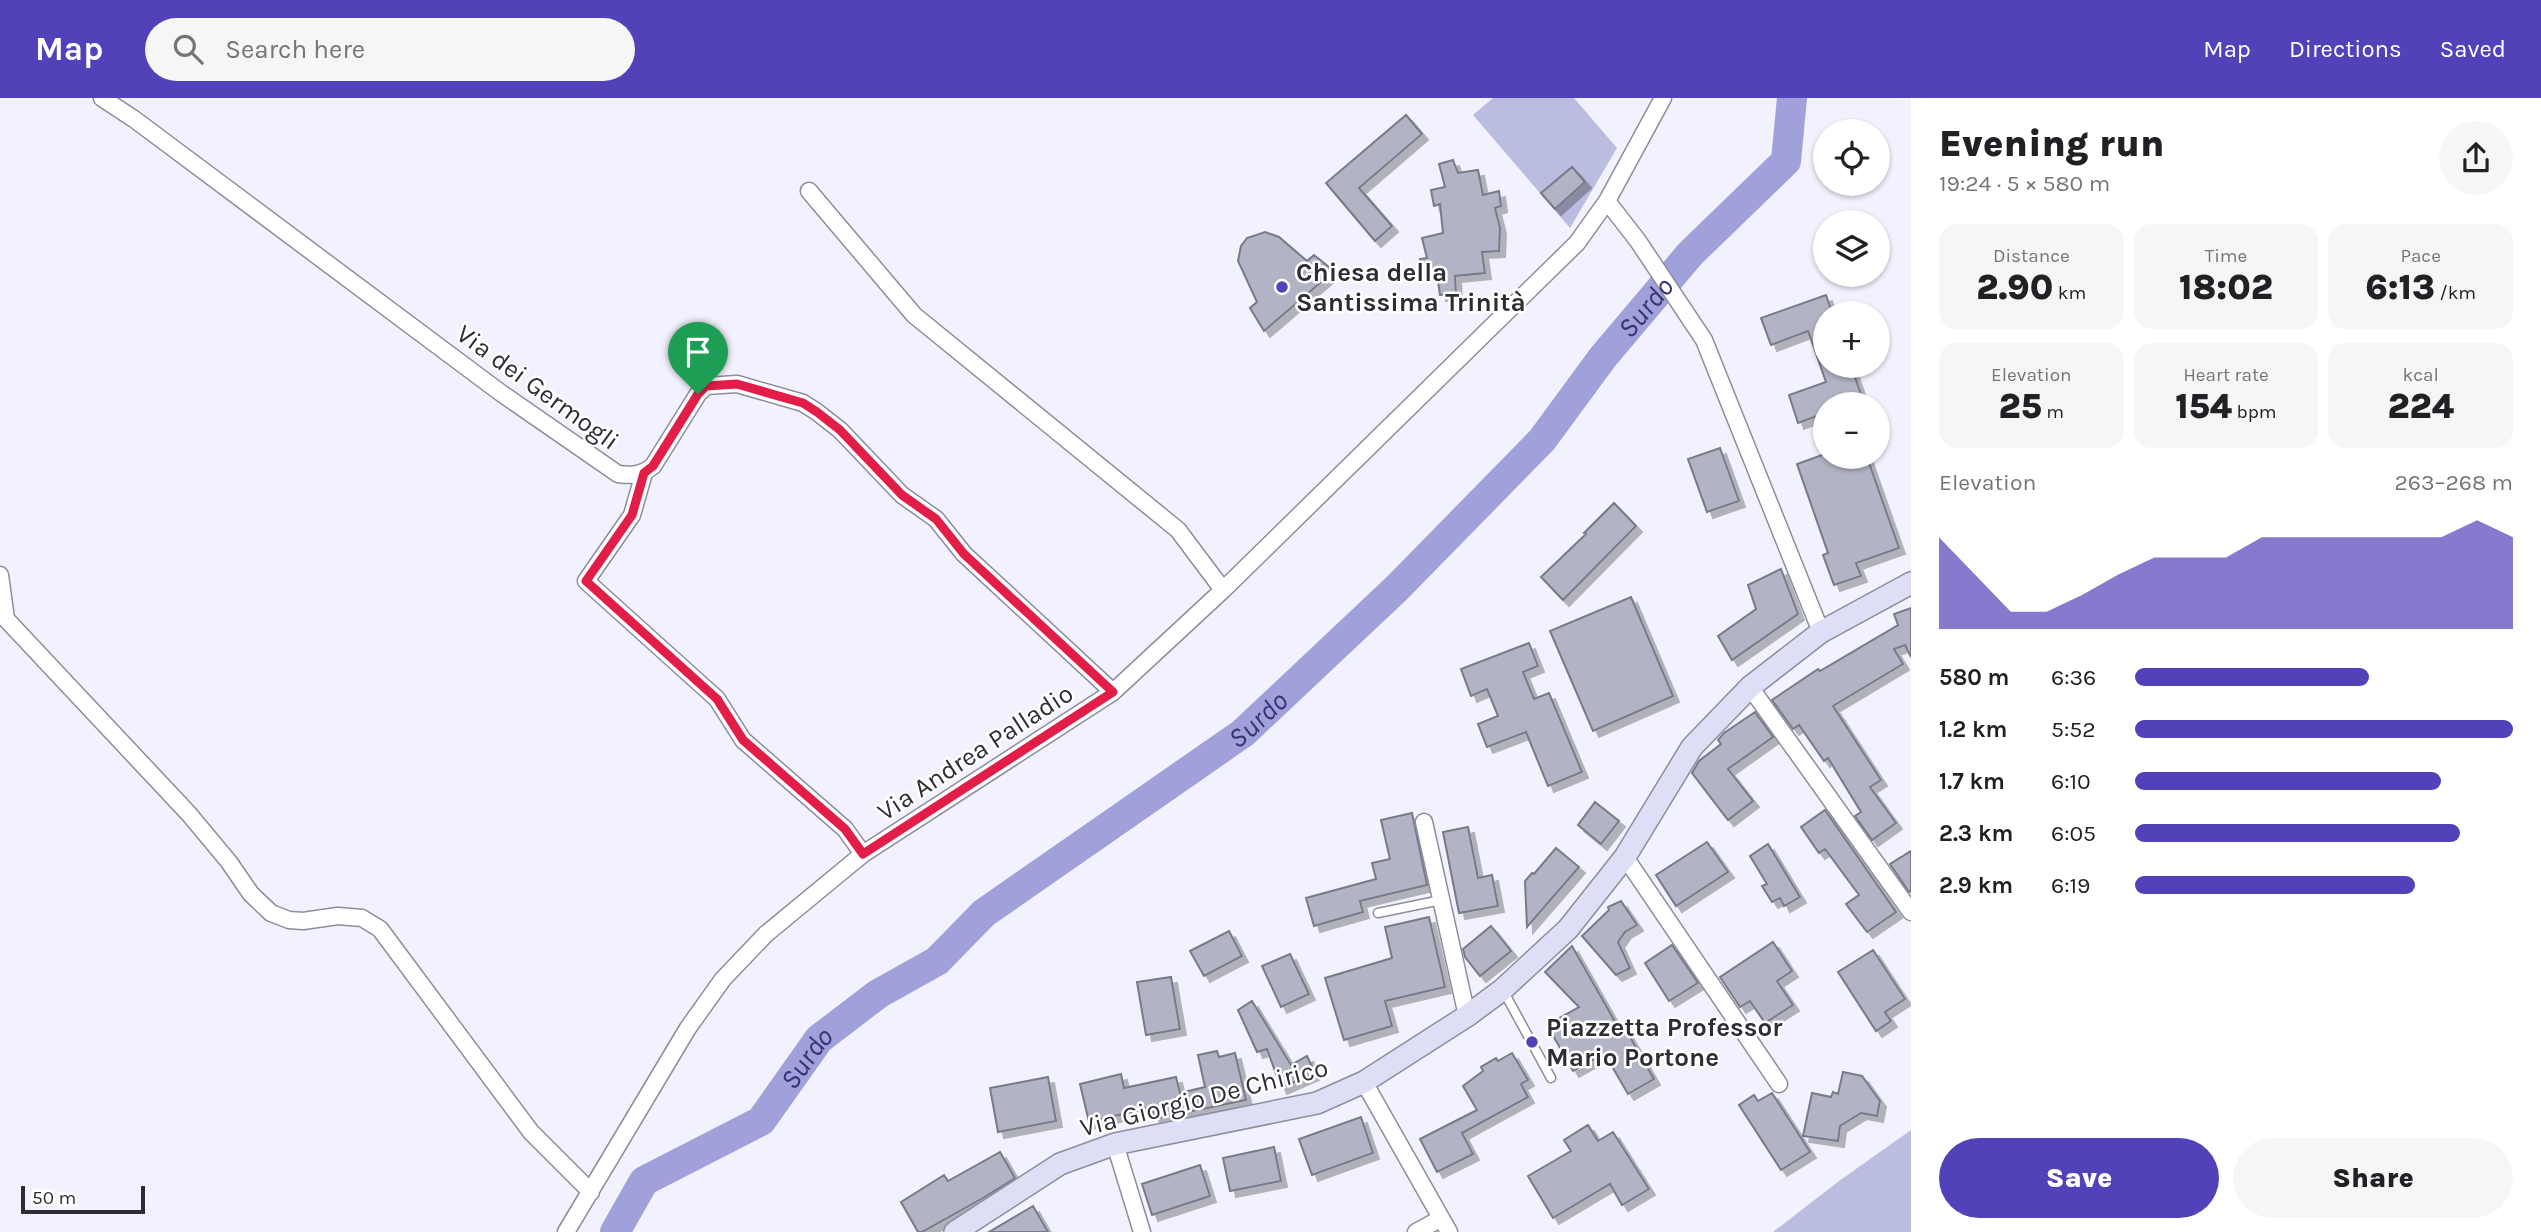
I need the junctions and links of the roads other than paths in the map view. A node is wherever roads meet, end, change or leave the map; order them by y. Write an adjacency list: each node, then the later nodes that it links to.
1 (102, 98): 5 (street, Via dei Germogli)
2 (1663, 98): 4 (street, Via Andrea Palladio)
3 (810, 191): 8 (street)
4 (1607, 201): 8 (street, Via Andrea Palladio); 9 (street)
5 (644, 473): 11 (street); 13 (street)
6 (0, 575): 24 (street)
7 (1911, 583): 9 (main road, Via Giorgio De Chirico)
8 (1223, 590): 11 (street, Via Andrea Palladio)
9 (1821, 632): 10 (main road, Via Giorgio De Chirico)
10 (1750, 687): 14 (main road, Via Giorgio De Chirico); 16 (street)
11 (1113, 692): 13 (street, Via Andrea Palladio)
12 (1424, 822): 15 (street)
13 (863, 854): 24 (street, Via Andrea Palladio)
14 (1625, 858): 18 (main road, Via Giorgio De Chirico); 22 (street)
15 (1441, 900): 17 (lane); 19 (street)
16 (1911, 912)
17 (1378, 913)
18 (1502, 990): 19 (main road, Via Giorgio De Chirico); 20 (lane)
19 (1467, 1016): 21 (main road, Via Giorgio De Chirico)
20 (1551, 1078)
21 (1364, 1082): 23 (main road, Via Giorgio De Chirico); 25 (street)
22 (1779, 1084)
23 (1115, 1144): 27 (main road, Via Giorgio De Chirico); 28 (street)
24 (591, 1192): 26 (street, Via Andrea Palladio)
25 (1444, 1225): 29 (street)
26 (566, 1232)
27 (955, 1232)
28 (1142, 1232)
29 (1416, 1232)

